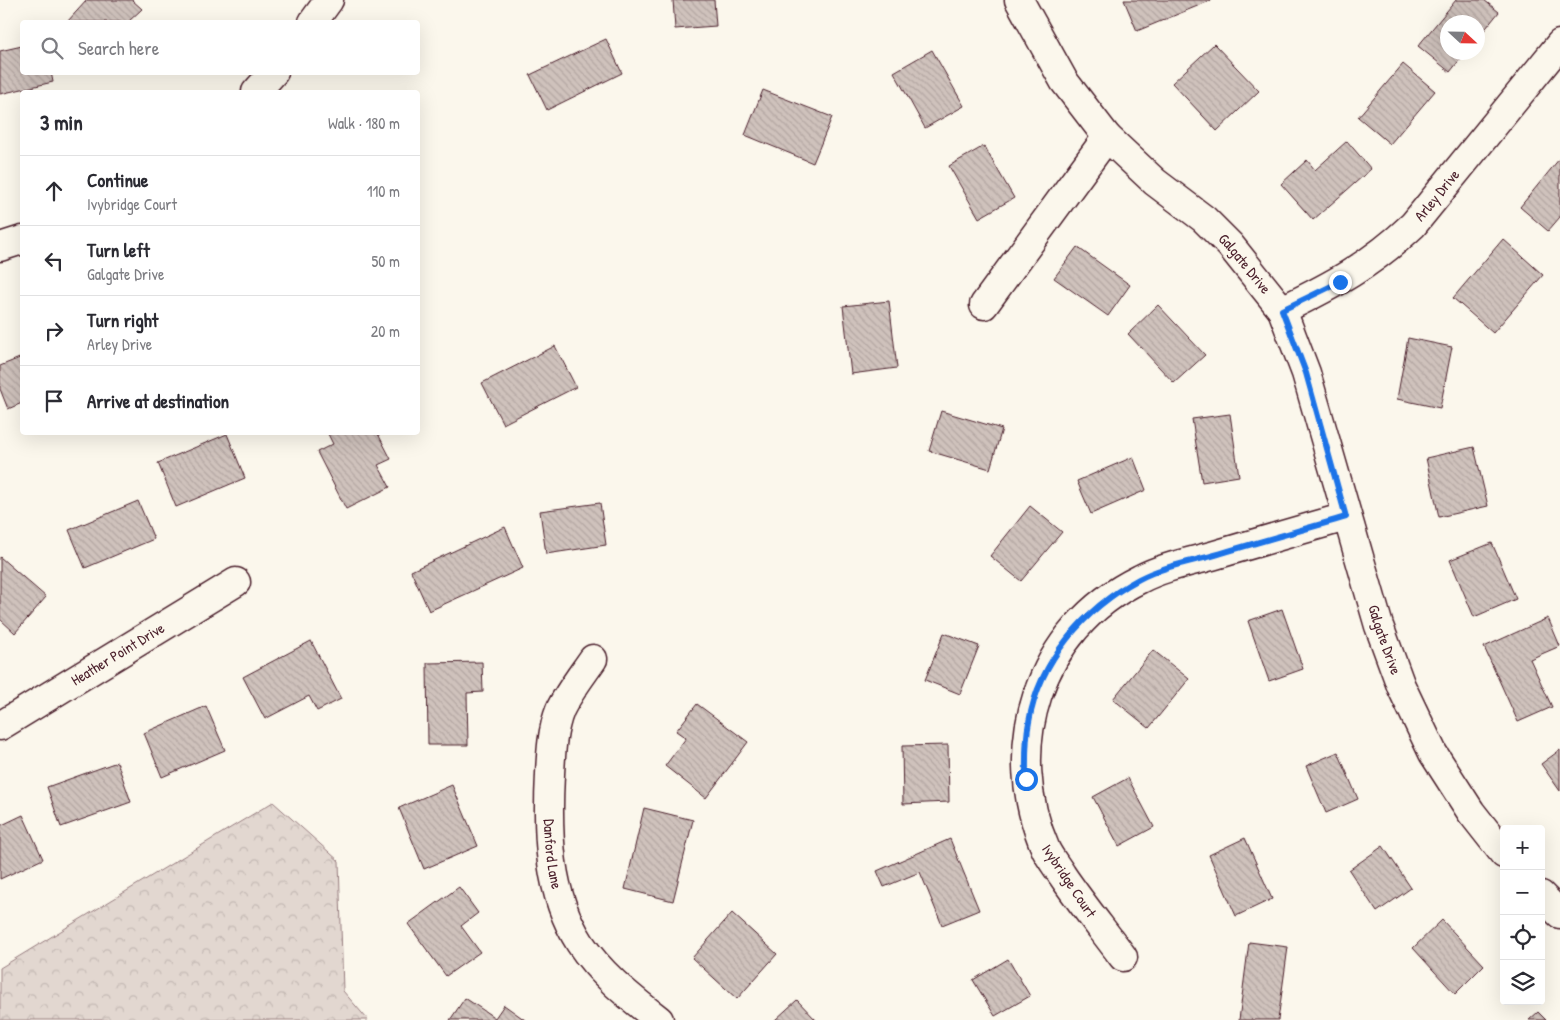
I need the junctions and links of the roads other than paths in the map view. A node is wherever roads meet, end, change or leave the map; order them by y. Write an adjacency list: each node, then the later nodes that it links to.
1 (329, 0): 3 (street)
2 (1018, 0): 7 (street, Galgate Drive)
3 (314, 20)
4 (1560, 44): 11 (street, Arley Drive)
5 (271, 75): 6 (street)
6 (258, 90)
7 (1107, 137): 10 (street); 11 (street, Galgate Drive)
8 (20, 241): 9 (street)
9 (0, 247)
10 (984, 305)
11 (1282, 310): 12 (street, Galgate Drive)
12 (1346, 517): 16 (street, Galgate Drive); 19 (street, Ivybridge Court)
13 (236, 582): 15 (street, Heather Point Drive)
14 (593, 659): 20 (street, Danford Lane)
15 (0, 726)
16 (1500, 849)
17 (1545, 899): 18 (street)
18 (1560, 914)
19 (1124, 956)
20 (659, 1020)

